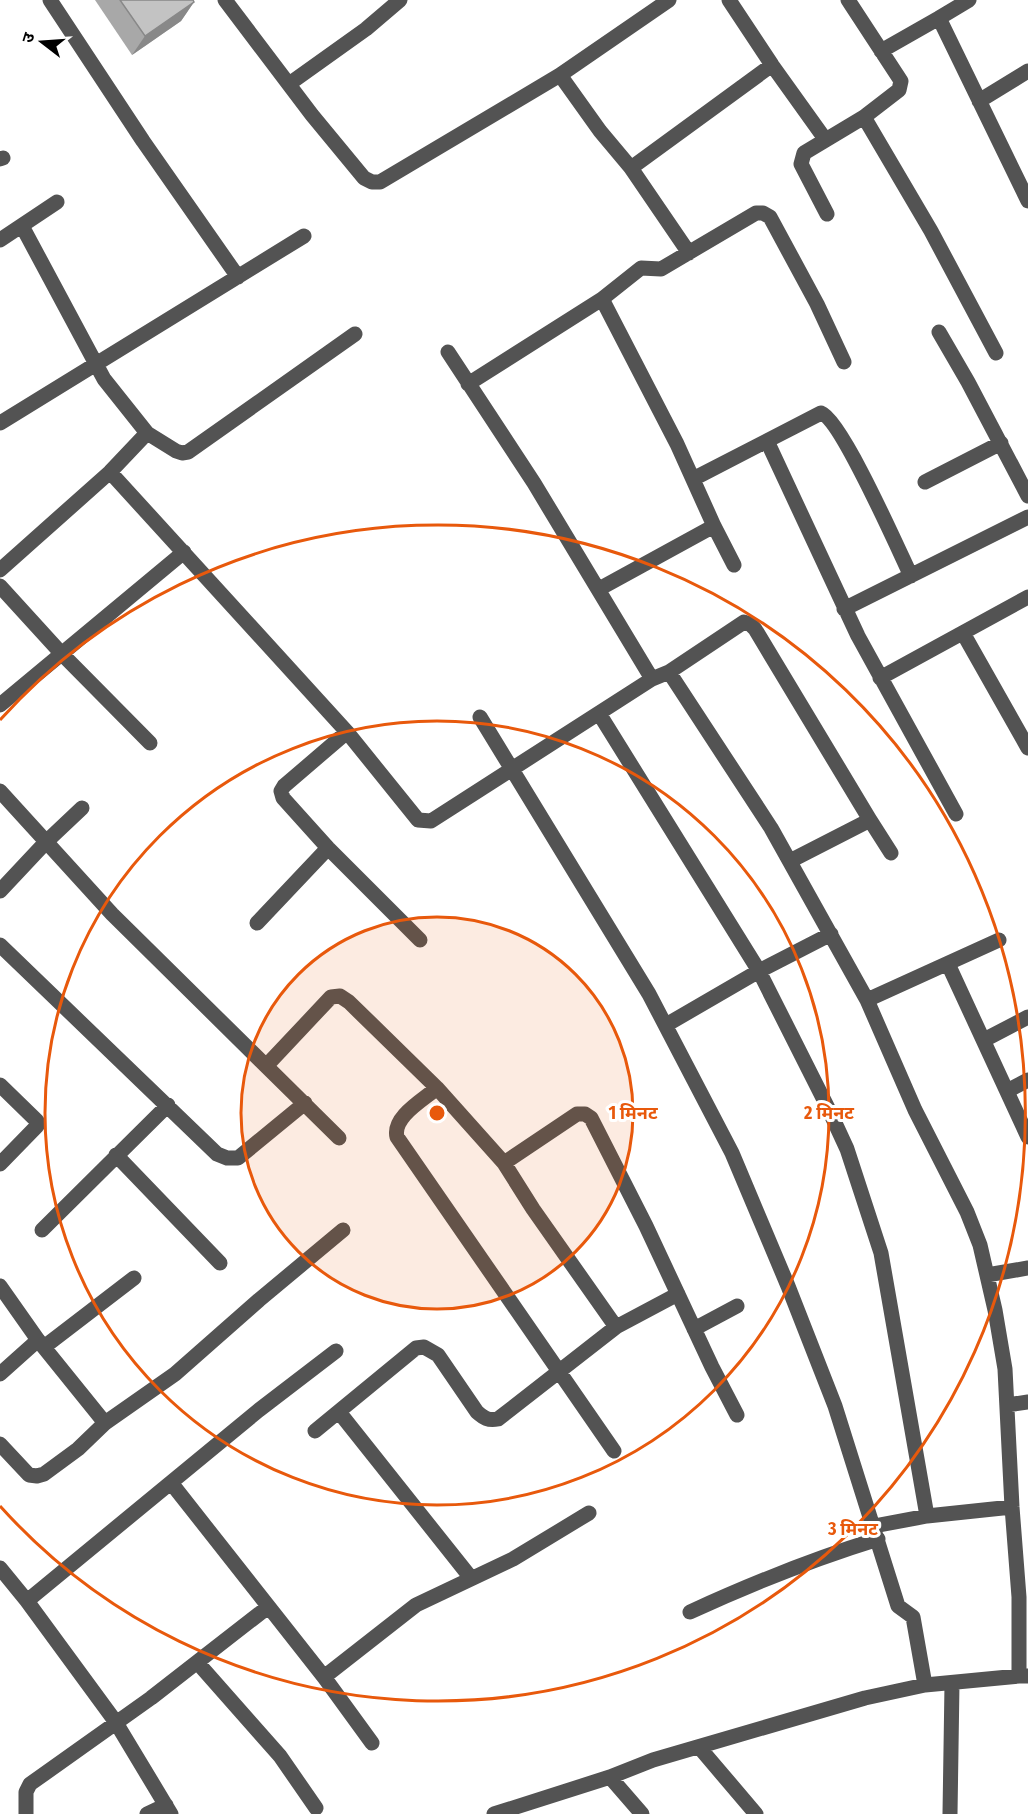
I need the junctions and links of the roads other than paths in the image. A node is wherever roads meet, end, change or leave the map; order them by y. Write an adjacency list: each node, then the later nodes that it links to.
1 (50, 0): 26 (street)
2 (400, 0): 13 (street)
3 (669, 0): 12 (street)
4 (729, 0): 10 (street)
5 (848, 0): 9 (street)
6 (228, 1): 13 (street)
7 (962, 2): 8 (street)
8 (939, 18): 9 (street); 14 (street)
9 (880, 51): 15 (street)
10 (772, 65): 16 (street); 17 (street)
11 (1028, 71): 14 (street)
12 (560, 75): 13 (street); 17 (street)
13 (289, 84)
14 (979, 101): 18 (street)
15 (864, 117): 16 (street); 31 (street)
16 (825, 139): 21 (street)
17 (631, 168): 25 (street)
18 (1024, 182): 19 (street)
19 (1028, 201)
20 (57, 202): 22 (street)
21 (827, 214)
22 (21, 226): 24 (street); 32 (street)
23 (304, 236): 26 (street)
24 (0, 240)
25 (689, 253): 27 (street); 33 (street)
26 (238, 277): 32 (street)
27 (602, 299): 34 (street); 40 (street)
28 (939, 332): 38 (street)
29 (355, 333): 36 (street)
30 (448, 352): 34 (street)
31 (996, 353)
32 (95, 363): 35 (street); 36 (street)
33 (844, 363)
34 (468, 384): 50 (street)
35 (0, 423)
36 (147, 433): 39 (street)
37 (767, 441): 40 (street); 48 (street); 52 (street)
38 (1001, 443): 41 (street); 42 (street)
39 (110, 471): 45 (street); 47 (street)
40 (693, 479): 44 (street)
41 (925, 482)
42 (1028, 496)
43 (1028, 517): 48 (street)
44 (714, 526): 46 (street); 50 (street)
45 (184, 552): 54 (street); 61 (street)
46 (734, 565)
47 (0, 570)
48 (911, 576): 52 (street)
49 (0, 586): 54 (street)
50 (599, 589): 57 (street)
51 (1028, 597): 53 (street)
52 (844, 609): 56 (street)
53 (963, 633): 56 (street); 63 (street)
54 (61, 653): 58 (street); 62 (street)
55 (669, 672): 57 (street); 68 (street); 72 (street)
56 (880, 678): 67 (street)
57 (652, 679): 59 (street)
58 (0, 705)
59 (600, 715): 64 (street); 80 (street)
60 (480, 717): 64 (street)
61 (347, 732): 64 (street); 70 (street)
62 (150, 743)
63 (1028, 748)
64 (512, 771): 83 (street)
65 (0, 791): 69 (street)
66 (82, 808): 69 (street)
67 (956, 814)
68 (870, 820): 71 (street); 72 (street)
69 (46, 842): 73 (street); 85 (street)
70 (328, 848): 74 (street); 76 (street)
71 (891, 853)
72 (790, 861): 75 (street)
73 (0, 891)
74 (257, 923)
75 (831, 934): 80 (street); 81 (street)
76 (420, 940)
77 (999, 940): 79 (street)
78 (0, 945): 91 (street)
79 (948, 964): 81 (street); 84 (street)
80 (759, 971): 83 (street); 123 (street)
81 (867, 1000): 101 (street)
82 (1028, 1017): 84 (street)
83 (666, 1024): 124 (street)
84 (984, 1040): 89 (street)
85 (267, 1065): 88 (street); 90 (street)
86 (1028, 1080): 89 (street)
87 (0, 1085): 96 (street)
88 (437, 1089): 95 (street); 110 (street)
89 (1007, 1091): 92 (street)
90 (305, 1103): 91 (street); 93 (street)
91 (168, 1105): 94 (street)
92 (1028, 1137)
93 (339, 1138)
94 (116, 1155): 97 (street); 99 (street)
95 (504, 1163): 104 (street); 106 (street)
96 (0, 1164)
97 (42, 1230)
98 (343, 1230): 116 (street)
99 (220, 1263)
100 (1028, 1268): 101 (street)
101 (987, 1275): 113 (street)
102 (134, 1278): 108 (street)
103 (0, 1286): 108 (street)
104 (678, 1294): 106 (street); 107 (street)
105 (737, 1306): 107 (street)
106 (616, 1327): 110 (street)
107 (694, 1329): 115 (street)
108 (41, 1344): 111 (street); 116 (street)
109 (336, 1351): 120 (street)
110 (559, 1372): 114 (street); 119 (street)
111 (0, 1374)
112 (1028, 1402): 113 (street)
113 (1007, 1405): 121 (street)
114 (339, 1412): 117 (street); 126 (street)
115 (737, 1415)
116 (105, 1423): 118 (street)
117 (315, 1431)
118 (0, 1444)
119 (614, 1451)
120 (172, 1484): 128 (street); 129 (street)
121 (1012, 1508): 123 (street); 127 (street)
122 (589, 1513): 126 (street)
123 (927, 1516): 124 (street)
124 (876, 1533): 130 (street); 135 (street)
125 (0, 1568): 128 (street)
126 (471, 1578): 133 (street)
127 (1024, 1597): 132 (street)
128 (27, 1601): 136 (street)
129 (268, 1607): 131 (street); 133 (street)
130 (690, 1612)
131 (197, 1662): 136 (street); 140 (street)
132 (1023, 1676): 134 (street)
133 (324, 1677): 137 (street)
134 (951, 1684): 135 (street); 147 (street)
135 (925, 1685): 138 (street)
136 (115, 1721): 141 (street); 142 (street)
137 (372, 1743)
138 (699, 1747): 139 (street); 146 (street)
139 (610, 1777): 144 (street); 145 (street)
140 (316, 1808)
141 (168, 1809): 143 (street)
142 (26, 1814)
143 (147, 1814)
144 (494, 1814)
145 (642, 1814)
146 (756, 1814)
147 (951, 1814)

